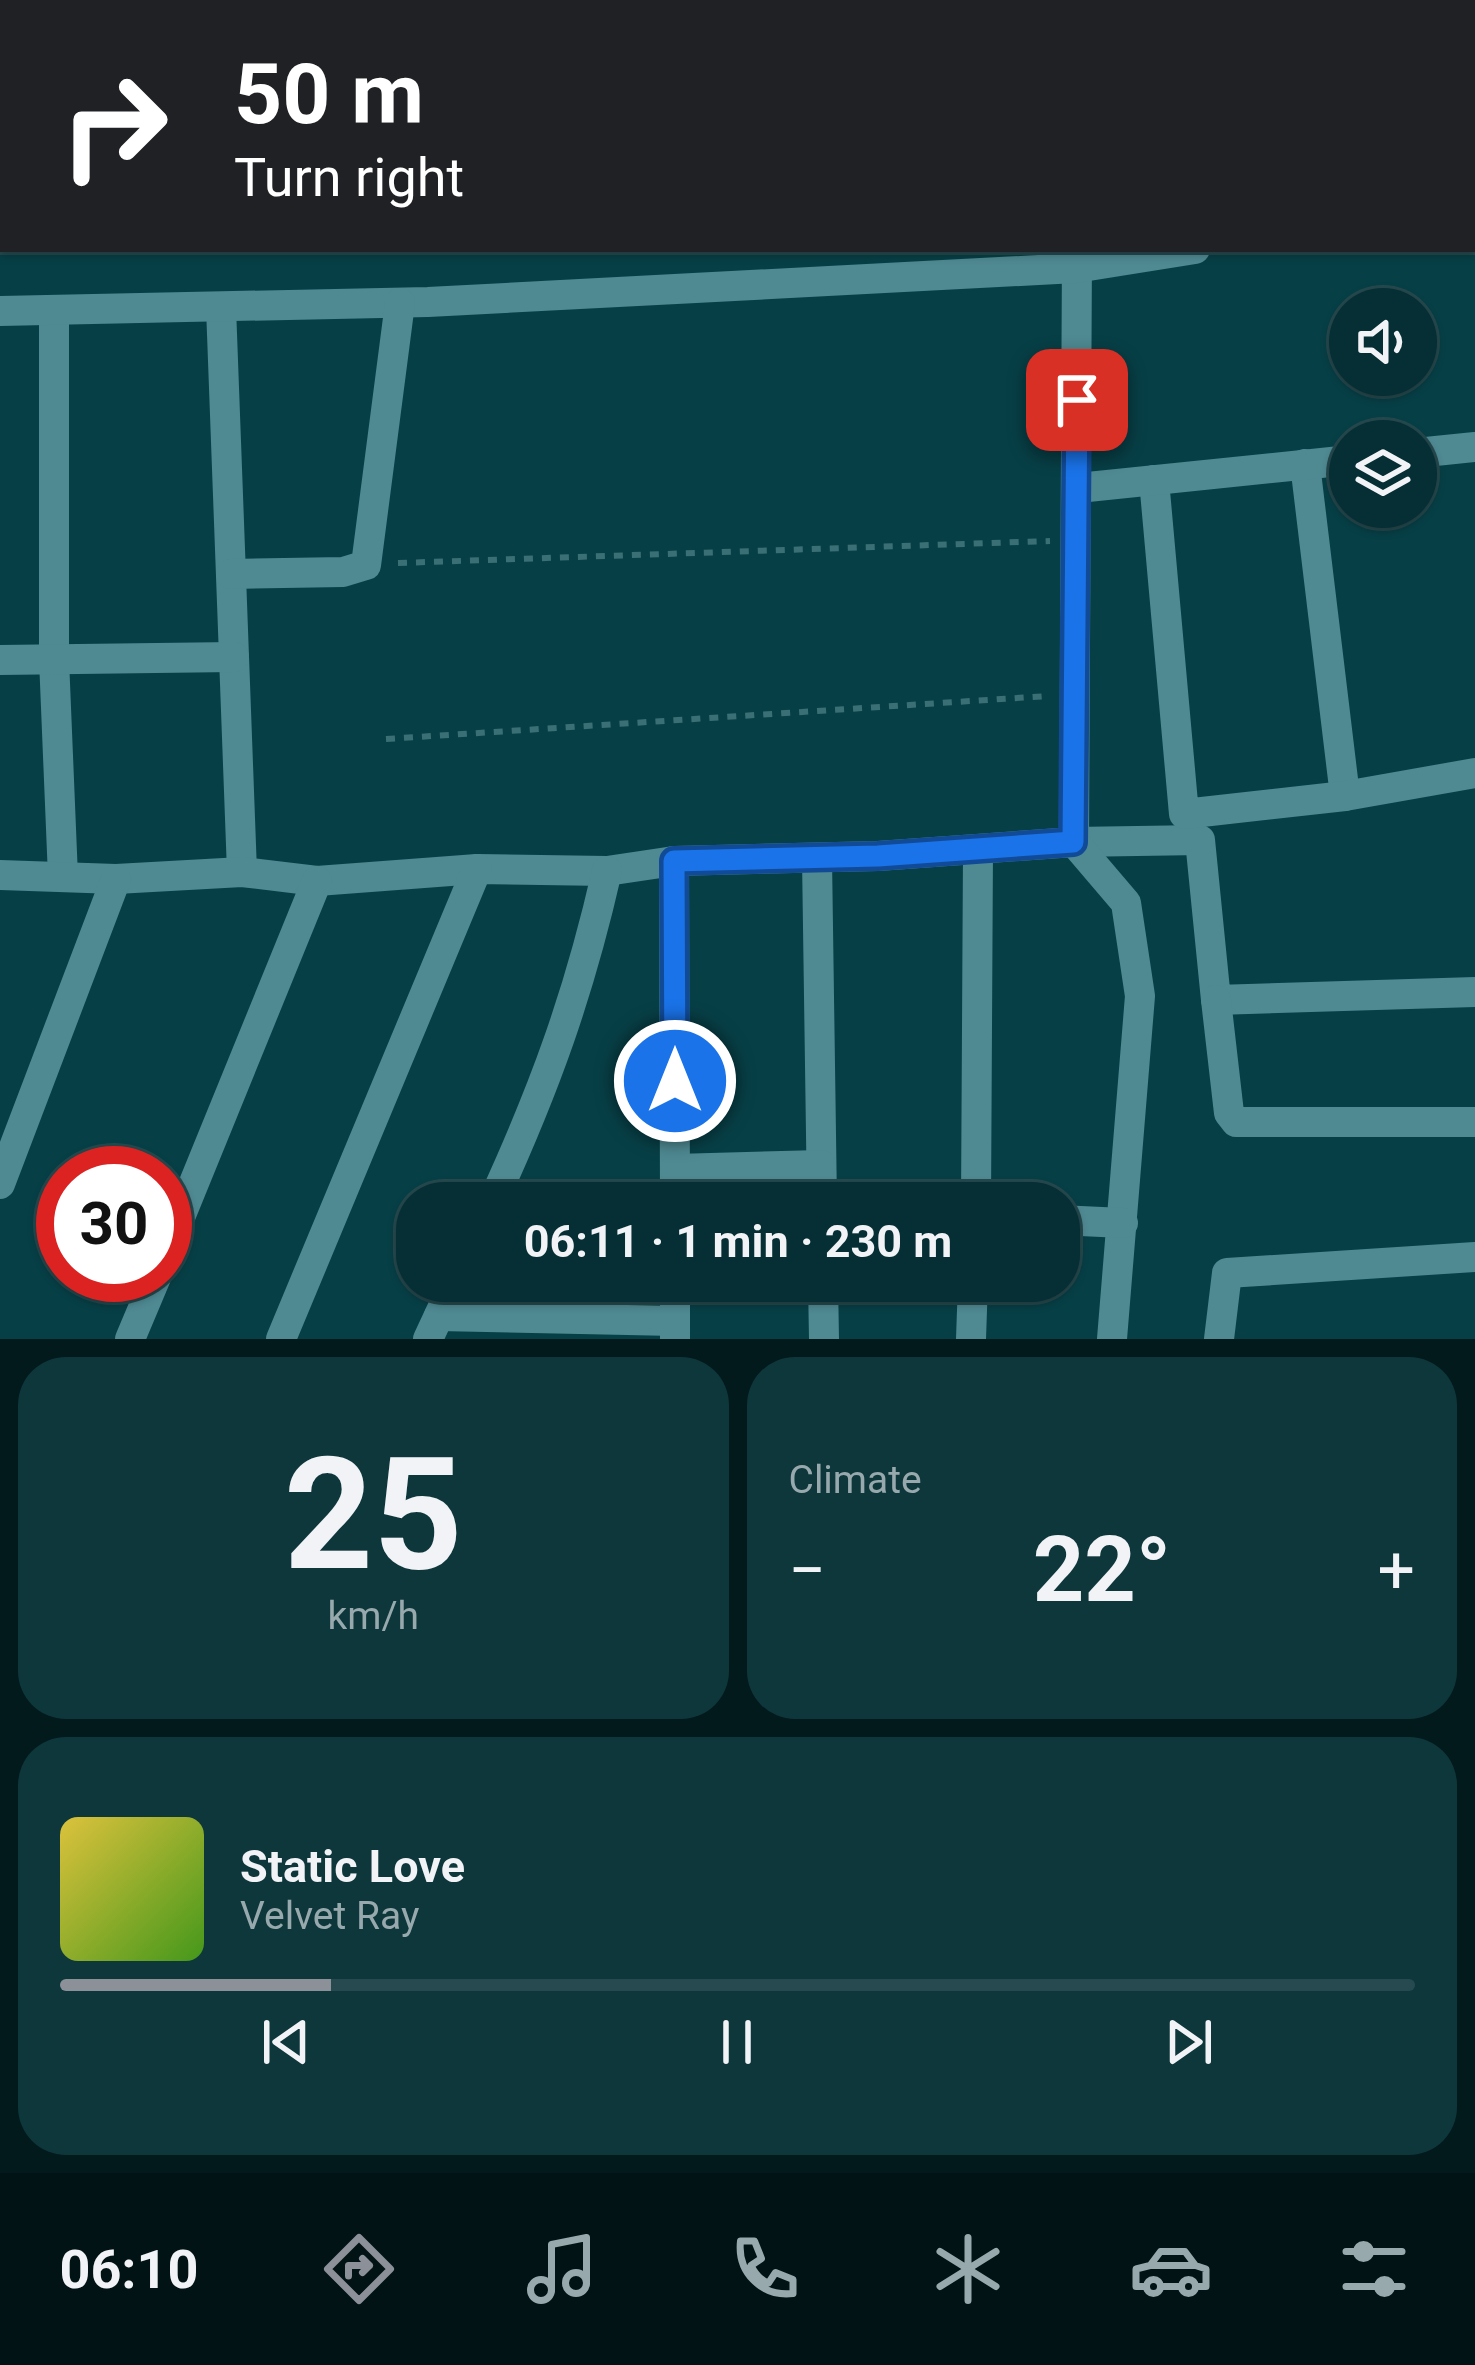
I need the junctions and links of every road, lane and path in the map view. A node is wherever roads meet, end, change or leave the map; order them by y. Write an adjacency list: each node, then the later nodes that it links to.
1 (1156, 252): 2 (street)
2 (1077, 258): 3 (street); 13 (street)
3 (400, 302): 4 (street); 15 (street)
4 (221, 307): 5 (street); 16 (street)
5 (54, 310): 6 (street); 18 (street)
6 (0, 311)
7 (1474, 447): 8 (street); 10 (street)
8 (1437, 451)
9 (1329, 462): 11 (street)
10 (1475, 462)
11 (1305, 464): 12 (street); 23 (street)
12 (1154, 480): 13 (street); 23 (street)
13 (1078, 488): 14 (street)
14 (1078, 540): 15 (path); 20 (street)
15 (366, 565): 16 (street)
16 (231, 574): 17 (street)
17 (234, 657): 18 (street); 30 (street)
18 (54, 659): 19 (street); 32 (street)
19 (0, 660)
20 (1076, 694): 21 (path); 24 (street)
21 (386, 739)
22 (1475, 772): 23 (street)
23 (1345, 796)
24 (1073, 842): 25 (street); 36 (street); 47 (street)
25 (978, 850): 26 (street); 43 (street)
26 (817, 858): 27 (street); 38 (street)
27 (674, 861): 29 (street); 39 (street)
28 (477, 869): 29 (street); 34 (street); 55 (street)
29 (607, 871): 40 (street)
30 (242, 872): 33 (street); 34 (street)
31 (0, 875): 32 (street)
32 (63, 877): 33 (street)
33 (116, 879): 44 (street)
34 (317, 880): 45 (street)
35 (1475, 992): 36 (street)
36 (1216, 1000): 37 (street)
37 (1475, 1122)
38 (821, 1165): 39 (street); 42 (street)
39 (675, 1169): 41 (street)
40 (501, 1182)
41 (675, 1182)
42 (821, 1182)
43 (976, 1182)
44 (0, 1184)
45 (192, 1188)
46 (1080, 1221): 47 (street)
47 (1123, 1223): 58 (street)
48 (1475, 1257): 59 (street)
49 (146, 1302): 54 (street)
50 (823, 1302): 56 (street)
51 (972, 1302): 57 (street)
52 (433, 1328): 53 (street)
53 (675, 1330)
54 (130, 1339)
55 (281, 1339)
56 (824, 1339)
57 (971, 1339)
58 (1112, 1339)
59 (1219, 1339)

